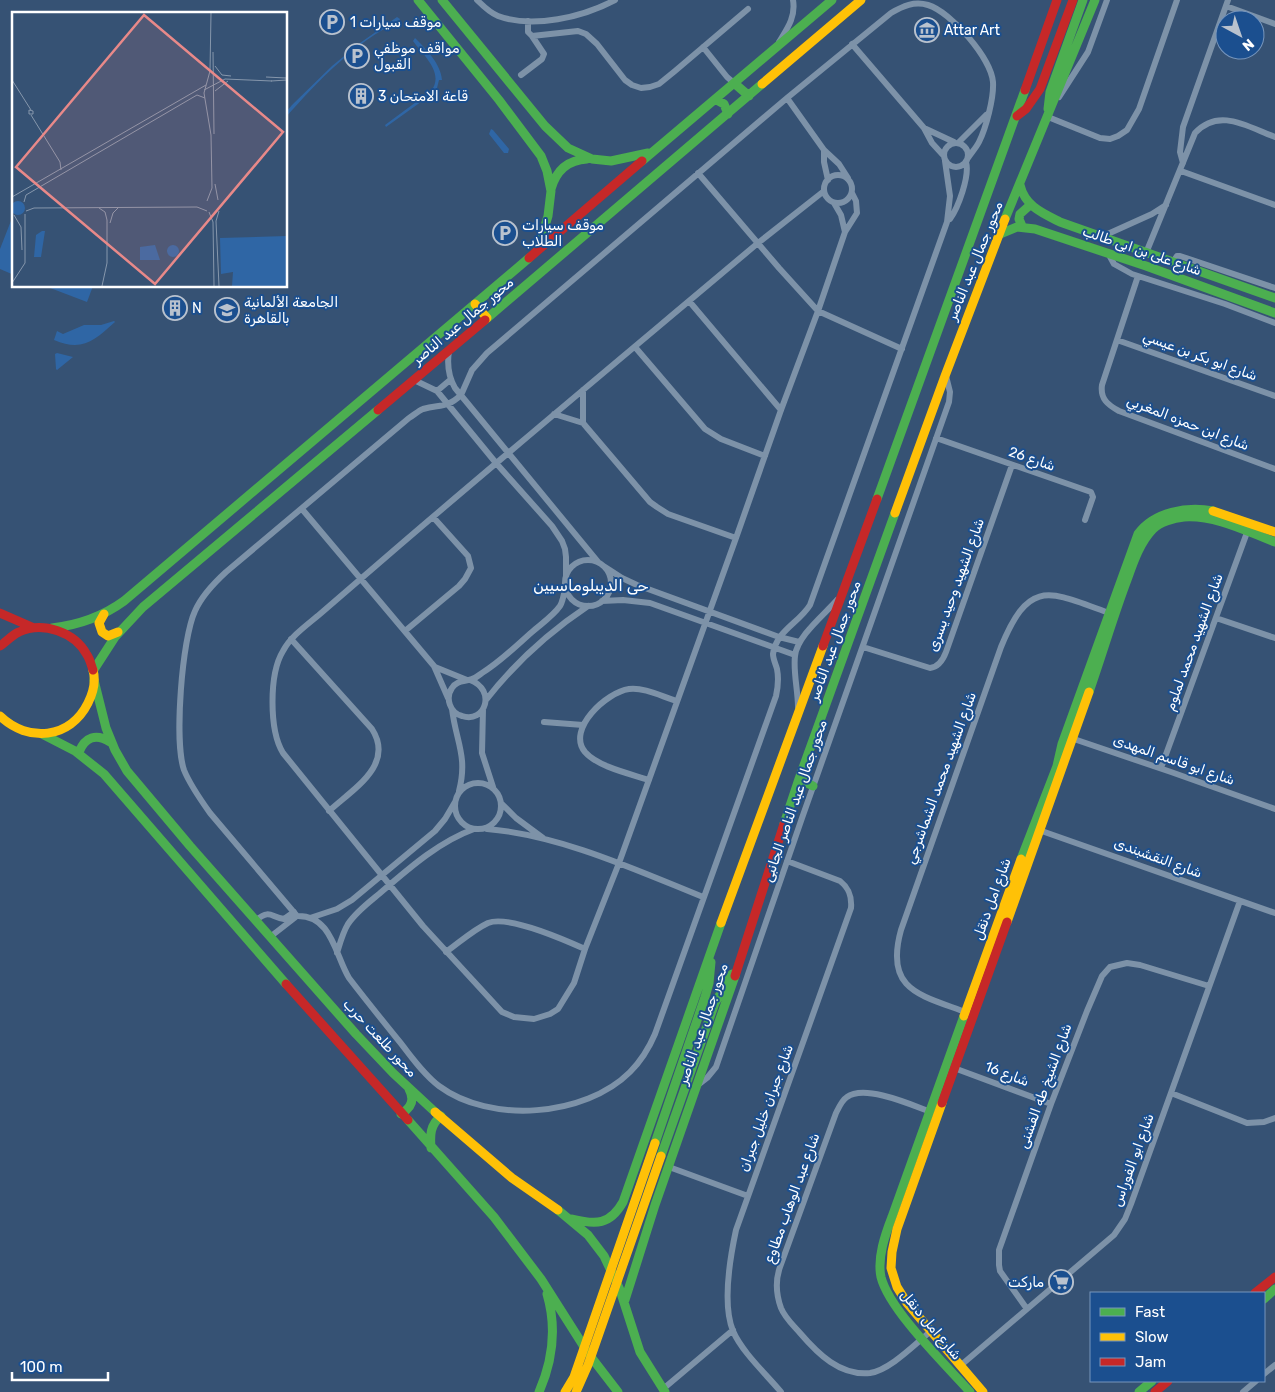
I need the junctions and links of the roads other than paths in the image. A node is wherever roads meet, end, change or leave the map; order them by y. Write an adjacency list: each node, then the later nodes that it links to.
1 (418, 0): 28 (main road)
2 (442, 0): 24 (main road)
3 (477, 0): 16 (street)
4 (615, 0): 16 (street)
5 (793, 0): 21 (street)
6 (832, 0): 21 (main road, محور جمال عبد الناصر)
7 (861, 0): 25 (main road, محور جمال عبد الناصر)
8 (1057, 0): 32 (main road, محور جمال عبد الناصر)
9 (1073, 0): 32 (main road)
10 (1083, 0): 29 (main road)
11 (1095, 0): 29 (main road, محور جمال عبد الناصر)
12 (1107, 0): 29 (street)
13 (1177, 0): 29 (street)
14 (1227, 3): 17 (street); 41 (street)
15 (748, 9): 20 (street)
16 (528, 21): 18 (street)
17 (1275, 24)
18 (532, 36): 20 (street); 22 (street)
19 (852, 44): 26 (street); 31 (street); 33 (street)
20 (703, 47): 23 (street)
21 (774, 49): 23 (main road, محور جمال عبد الناصر)
22 (522, 75)
23 (734, 83): 25 (main road); 27 (main road, محور جمال عبد الناصر)
24 (513, 88): 28 (main road); 39 (main road)
25 (749, 96): 30 (main road, محور جمال عبد الناصر)
26 (787, 98): 36 (street); 43 (street)
27 (715, 99): 30 (main road); 37 (main road, محور جمال عبد الناصر)
28 (499, 100): 47 (main road)
29 (1050, 113): 46 (main road, محور جمال عبد الناصر)
30 (728, 114): 74 (main road, محور جمال عبد الناصر)
31 (987, 114): 35 (street); 40 (street)
32 (1017, 116): 109 (main road, محور جمال عبد الناصر)
33 (924, 128): 35 (street); 38 (street)
34 (1275, 137): 41 (street)
35 (957, 142): 38 (street); 40 (street)
36 (824, 150): 44 (street); 45 (street)
37 (653, 152): 39 (main road); 60 (main road, محور جمال عبد الناصر)
38 (944, 158): 40 (street); 54 (street)
39 (592, 159): 47 (main road)
40 (967, 160): 54 (street)
41 (1184, 163): 42 (street)
42 (1181, 171): 51 (street); 52 (street)
43 (698, 173): 59 (street); 85 (street)
44 (848, 178): 45 (street); 49 (street)
45 (828, 180): 48 (street)
46 (1020, 185): 53 (main road); 57 (main road, محور جمال عبد الناصر)
47 (551, 191): 60 (main road)
48 (824, 191): 50 (street); 59 (street)
49 (852, 193): 50 (street); 56 (street)
50 (834, 203): 56 (street)
51 (1167, 204): 58 (street); 62 (street)
52 (1275, 205)
53 (1029, 206): 55 (main road); 58 (main road, شارع على بن ابى طالب)
54 (947, 222): 78 (street)
55 (1022, 226): 57 (main road); 61 (main road, شارع على بن ابى طالب)
56 (845, 232): 72 (street)
57 (1000, 234): 80 (main road, محور جمال عبد الناصر)
58 (1101, 237): 62 (main road, شارع على بن ابى طالب)
59 (758, 243): 70 (street); 72 (street)
60 (538, 250): 71 (main road, محور جمال عبد الناصر)
61 (1108, 253): 64 (street); 65 (main road, شارع على بن ابى طالب)
62 (1146, 253): 63 (main road, شارع على بن ابى طالب)
63 (1173, 262): 66 (street); 68 (main road, شارع على بن ابى طالب)
64 (1138, 276): 67 (street); 76 (street, شارع ابن حمزه المغربي)
65 (1183, 280): 67 (main road); 69 (main road, شارع على بن ابى طالب)
66 (1275, 288)
67 (1180, 290): 69 (street)
68 (1275, 298)
69 (1226, 300): 73 (main road, شارع على بن ابى طالب); 75 (street)
70 (689, 301): 77 (street); 88 (street)
71 (475, 304): 74 (main road); 114 (main road, محور جمال عبد الناصر)
72 (818, 311): 78 (street); 88 (street)
73 (1275, 313)
74 (487, 318): 79 (main road, محور جمال عبد الناصر)
75 (1275, 324)
76 (1117, 340): 86 (street, شارع ابو بكر بن عيسي); 96 (street, شارع ابن حمزه المغربي)
77 (635, 347): 83 (street); 93 (street)
78 (902, 349): 122 (street)
79 (449, 351): 81 (main road, محور جمال عبد الناصر); 82 (street)
80 (945, 376): 91 (street, محور جمال عبد الناصر الجانبى); 148 (main road, محور جمال عبد الناصر)
81 (414, 380): 84 (street); 121 (main road, محور جمال عبد الناصر)
82 (450, 380): 84 (street); 85 (street)
83 (583, 390): 89 (street); 90 (street)
84 (437, 391): 87 (street)
85 (461, 395): 87 (street); 92 (street)
86 (1275, 396)
87 (448, 404): 94 (street); 97 (street)
88 (781, 410): 93 (street)
89 (554, 414): 90 (street); 92 (street)
90 (583, 423): 102 (street)
91 (936, 438): 95 (street, شارع 26); 127 (street, محور جمال عبد الناصر الجانبى)
92 (508, 454): 94 (street); 104 (street)
93 (765, 456): 102 (street)
94 (496, 463): 98 (street); 106 (street)
95 (1012, 466): 99 (street, شارع 26); 127 (street, شارع الشهيد وحيد يسرى)
96 (1275, 469)
97 (302, 509): 107 (street); 168 (street)
98 (433, 517): 107 (street); 120 (street)
99 (1085, 520)
100 (1249, 528): 101 (main road, شارع امل دنقل); 103 (main road, شارع امل دنقل); 115 (main road, شارع امل دنقل); 116 (street, شارع الشهيد محمد لملوم)
101 (1275, 532)
102 (736, 538): 112 (street)
103 (1275, 542)
104 (598, 562): 105 (street); 106 (street)
105 (605, 567): 110 (street); 112 (street)
106 (566, 576): 108 (street)
107 (361, 578): 120 (street); 124 (street)
108 (565, 588): 111 (street); 133 (street)
109 (844, 591): 125 (street); 139 (main road, محور جمال عبد الناصر)
110 (602, 602): 111 (street); 117 (street)
111 (588, 606): 135 (street)
112 (710, 611): 117 (street); 122 (street)
113 (0, 613): 118 (main road)
114 (105, 614): 119 (main road, محور جمال عبد الناصر); 121 (main road)
115 (1112, 614): 144 (main road, شارع امل دنقل); 178 (street, شارع الشهيد محمد الشماشرجي)
116 (1216, 618): 123 (street); 147 (street, شارع الشهيد محمد لملوم)
117 (706, 623): 128 (street); 136 (street)
118 (33, 628): 119 (main road, محور جمال عبد الناصر); 126 (main road)
119 (50, 628): 131 (main road, محور طلعت حرب)
120 (405, 631): 130 (street)
121 (119, 632): 131 (main road, محور جمال عبد الناصر)
122 (780, 637): 125 (street); 128 (street)
123 (1275, 638)
124 (291, 639): 156 (street); 156 (street)
125 (799, 642): 129 (street)
126 (0, 646)
127 (863, 647): 150 (street, محور جمال عبد الناصر الجانبى)
128 (775, 648): 129 (street); 165 (street)
129 (795, 655): 139 (street)
130 (434, 666): 133 (street); 134 (street)
131 (93, 670): 132 (main road, محور طلعت حرب)
132 (94, 680): 143 (main road); 145 (main road, محور طلعت حرب)
133 (469, 680): 134 (street); 135 (street)
134 (449, 700): 137 (street)
135 (486, 700): 138 (street)
136 (677, 701): 142 (street); 149 (street)
137 (452, 709): 138 (street); 152 (street)
138 (483, 709): 151 (street)
139 (798, 714): 175 (main road, محور جمال عبد الناصر)
140 (0, 716): 143 (main road)
141 (544, 722): 142 (street)
142 (583, 725): 149 (street)
143 (42, 734): 146 (main road)
144 (1069, 738): 147 (street, شارع ابو قاسم المهدى); 158 (main road, شارع امل دنقل)
145 (110, 742): 146 (main road); 170 (main road, محور طلعت حرب)
146 (79, 752): 185 (main road)
147 (1161, 768): 155 (street, شارع ابو قاسم المهدى)
148 (799, 779): 150 (main road); 176 (main road, محور جمال عبد الناصر)
149 (649, 780): 162 (street)
150 (814, 786): 161 (street, محور جمال عبد الناصر الجانبى)
151 (493, 788): 152 (street); 154 (street)
152 (458, 793): 153 (street)
153 (455, 802): 159 (street); 163 (street)
154 (502, 804): 157 (street); 160 (street)
155 (1275, 809)
156 (329, 811): 163 (street)
157 (487, 829): 159 (street); 160 (street)
158 (1036, 829): 166 (street, شارع النقشبندى); 178 (main road, شارع امل دنقل)
159 (474, 830): 164 (street)
160 (544, 838): 162 (street)
161 (787, 861): 180 (street, محور جمال عبد الناصر الجانبى); 191 (street, شارع جبران خليل جبران)
162 (619, 863): 165 (street); 172 (street)
163 (381, 875): 164 (street); 169 (street)
164 (390, 885): 173 (street); 174 (street)
165 (703, 897): 173 (street)
166 (1240, 901): 167 (street, شارع النقشبندى); 177 (street, شارع ابو الفوراس)
167 (1275, 913)
168 (295, 914): 169 (street); 170 (street); 171 (street)
169 (310, 918): 173 (street)
170 (256, 920): 171 (main road, محور طلعت حرب)
171 (270, 937): 181 (main road, محور طلعت حرب)
172 (585, 949): 174 (street); 174 (street)
173 (337, 952)
174 (446, 952)
175 (710, 954): 192 (main road, محور جمال عبد الناصر); 210 (main road)
176 (736, 970): 180 (main road, محور جمال عبد الناصر); 211 (main road)
177 (1209, 986): 182 (street, شارع ابو الفوراس); 183 (street, شارع الشيخ طه الفشنى)
178 (969, 1013): 179 (main road, شارع امل دنقل); 184 (main road, شارع امل دنقل)
179 (954, 1068): 183 (street, شارع 16); 186 (main road, شارع امل دنقل)
180 (697, 1086): 190 (main road, محور جمال عبد الناصر)
181 (408, 1087): 185 (main road); 187 (main road, محور طلعت حرب)
182 (1171, 1093): 188 (street); 199 (street, شارع ابو الفوراس)
183 (1051, 1104): 199 (street, شارع الشيخ طه الفشنى)
184 (929, 1111): 186 (street, شارع عبد الوهاب مطاوع); 202 (main road, شارع امل دنقل); 202 (street, شارع عبد الوهاب مطاوع)
185 (401, 1114): 189 (main road)
186 (938, 1115): 201 (main road, شارع امل دنقل)
187 (441, 1116): 189 (main road); 193 (main road, محور طلعت حرب)
188 (1275, 1118)
189 (431, 1148): 196 (main road)
190 (668, 1167): 191 (street); 194 (main road, محور جمال عبد الناصر)
191 (748, 1196): 200 (street, شارع جبران خليل جبران)
192 (615, 1214): 193 (main road); 194 (main road)
193 (572, 1219): 198 (main road, محور طلعت حرب)
194 (646, 1231): 198 (main road, محور جمال عبد الناصر)
195 (1275, 1276): 197 (main road)
196 (541, 1279): 209 (main road); 212 (main road)
197 (1256, 1292)
198 (624, 1300): 208 (main road, محور طلعت حرب)
199 (1027, 1309): 204 (street, شارع ابو الفوراس)
200 (733, 1330): 208 (street); 213 (street, شارع جبران خليل جبران)
201 (930, 1332): 202 (street, شارع عبد الوهاب مطاوع); 204 (main road, شارع امل دنقل)
202 (922, 1338): 214 (main road, شارع امل دنقل)
203 (1275, 1365): 205 (street)
204 (960, 1366): 215 (main road, شارع امل دنقل)
205 (1265, 1373)
206 (1167, 1382): 216 (main road)
207 (1255, 1382): 217 (street)
208 (664, 1390)
209 (539, 1392)
210 (565, 1392)
211 (576, 1392)
212 (618, 1392)
213 (781, 1392)
214 (970, 1392)
215 (983, 1392)
216 (1155, 1392)
217 (1243, 1392)

